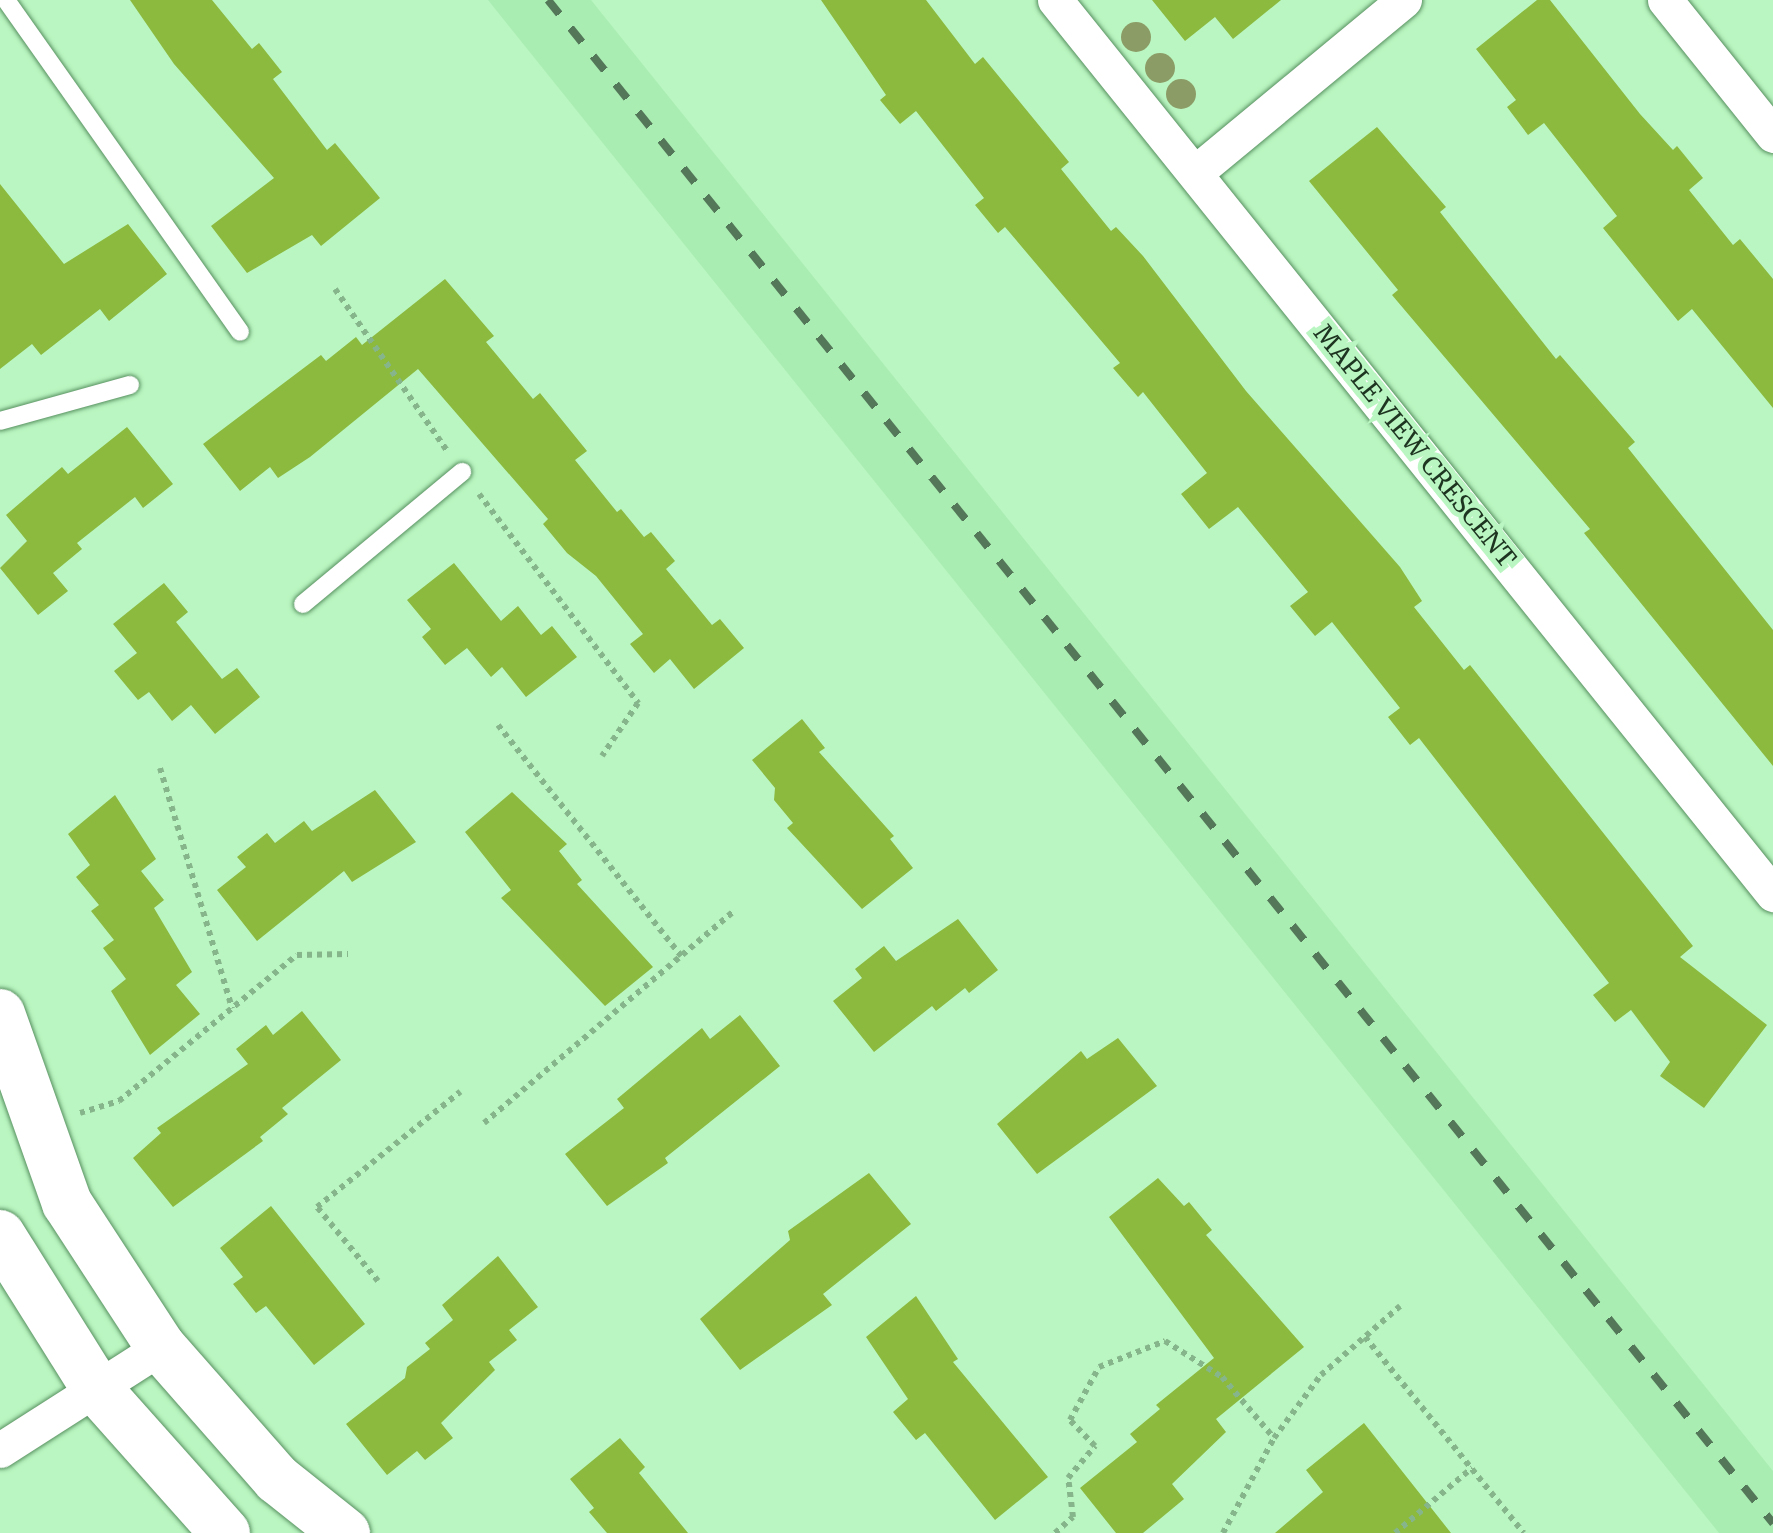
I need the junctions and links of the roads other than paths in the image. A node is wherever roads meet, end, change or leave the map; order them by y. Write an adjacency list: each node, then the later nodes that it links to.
1 (6, 0): 7 (lane)
2 (1055, 0): 6 (street, MAPLE VIEW CRESCENT)
3 (1404, 0): 6 (street)
4 (1665, 0): 5 (street)
5 (1773, 134)
6 (1196, 172): 12 (street, MAPLE VIEW CRESCENT)
7 (240, 332)
8 (130, 384): 9 (lane)
9 (0, 422)
10 (462, 472): 11 (lane)
11 (303, 604)
12 (1773, 894)
13 (0, 1014): 15 (street)
14 (0, 1236): 16 (street)
15 (161, 1347): 16 (street); 19 (street)
16 (96, 1388): 17 (street); 18 (street)
17 (0, 1450)
18 (224, 1533)
19 (345, 1533)

